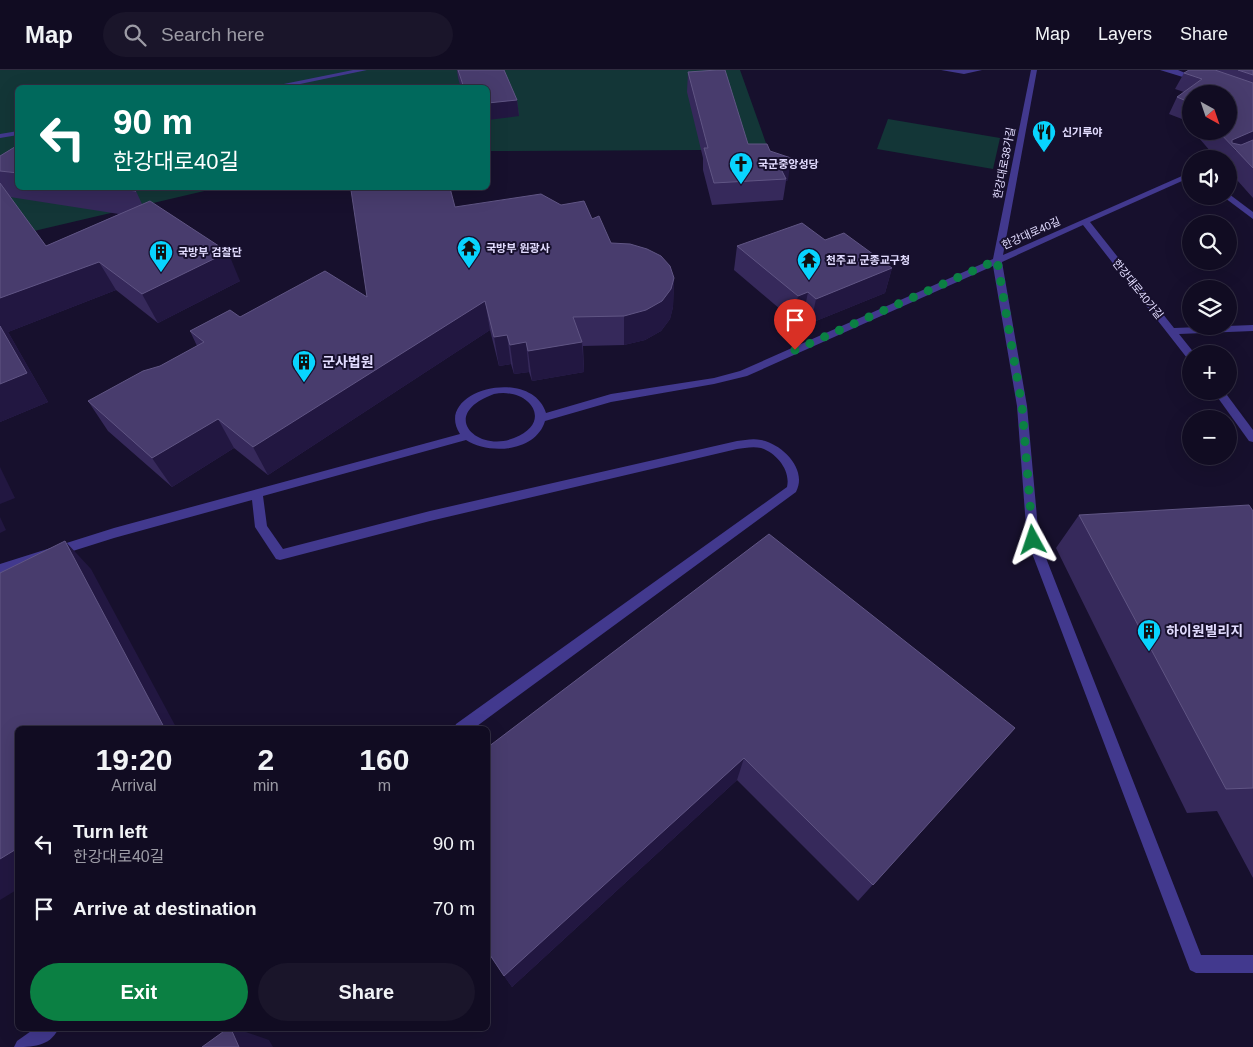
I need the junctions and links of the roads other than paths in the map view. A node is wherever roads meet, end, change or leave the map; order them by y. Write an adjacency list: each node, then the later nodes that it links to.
1 (364, 70): 8 (street)
2 (944, 70): 3 (street)
3 (979, 70)
4 (1034, 70): 15 (street, 한강대로38가길)
5 (1163, 70): 6 (street)
6 (1178, 71): 7 (street)
7 (1206, 82)
8 (283, 85)
9 (15, 134): 10 (street)
10 (0, 136)
11 (1182, 178): 14 (street, 한강대로40길)
12 (1237, 203): 13 (street)
13 (1253, 216)
14 (1085, 222): 15 (street, 한강대로40길); 17 (street, 한강대로40가길)
15 (997, 260): 20 (street, 한강대로40길); 26 (street)
16 (1253, 328): 17 (street)
17 (1172, 331): 18 (street, 한강대로40가길)
18 (1183, 345)
19 (1225, 400): 22 (street)
20 (541, 418): 21 (street); 21 (street)
21 (468, 436): 23 (street)
22 (1253, 438)
23 (257, 493): 24 (street); 25 (street)
24 (0, 569)
25 (465, 726)
26 (1253, 964)
27 (46, 1031): 28 (street)
28 (23, 1047)

